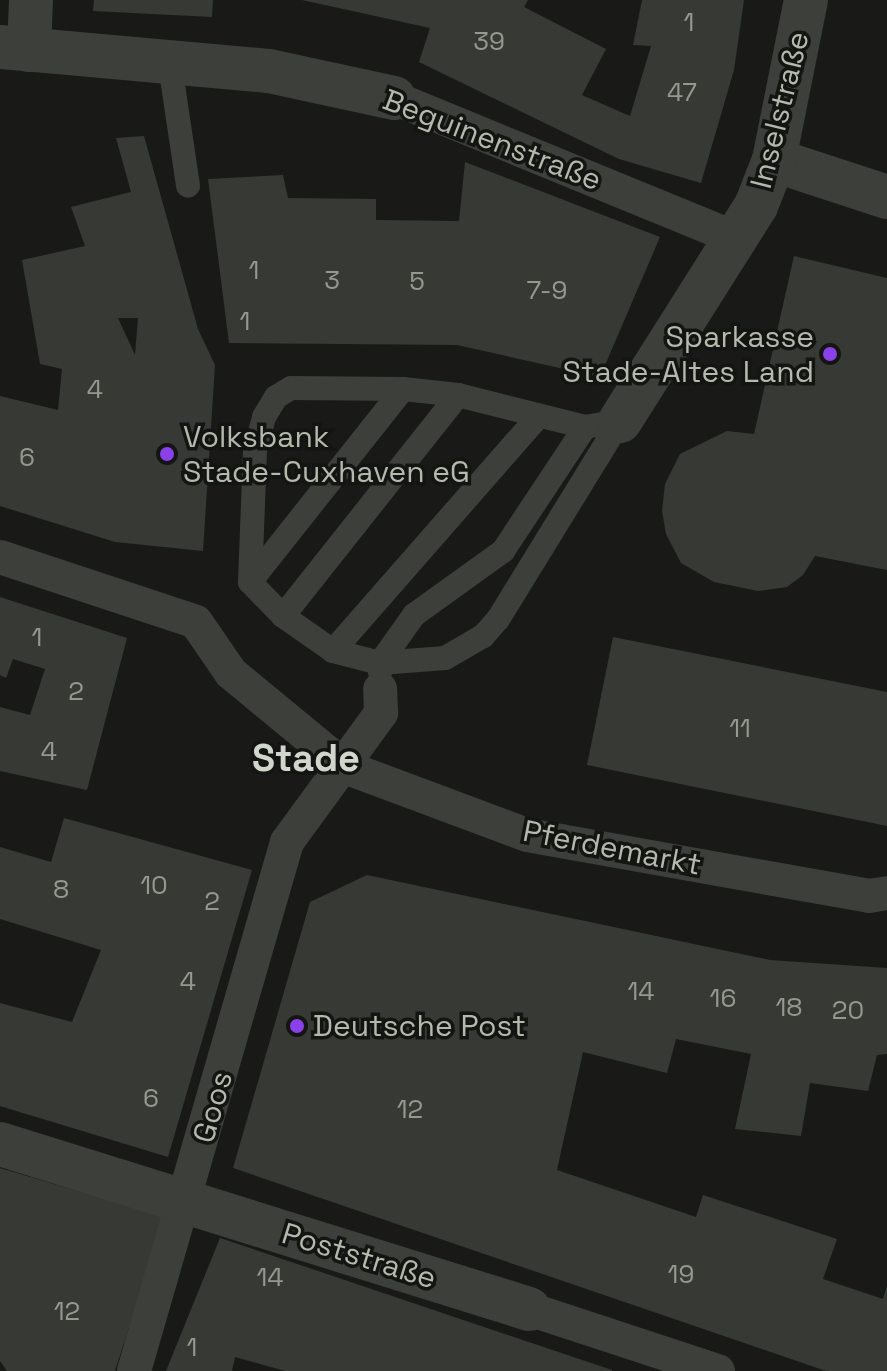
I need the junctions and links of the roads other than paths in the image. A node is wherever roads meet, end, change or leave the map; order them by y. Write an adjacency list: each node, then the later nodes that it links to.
1 (31, 0): 3 (street)
2 (806, 0): 6 (street, Inselstraße)
3 (15, 49): 4 (street, Beguinenstraße)
4 (170, 65): 5 (street, Beguinenstraße); 7 (lane)
5 (394, 98): 9 (street, Beguinenstraße)
6 (774, 160): 8 (street); 9 (street, Inselstraße)
7 (188, 186)
8 (887, 197)
9 (737, 239): 13 (street, Inselstraße)
10 (403, 389): 11 (lane); 15 (lane); 15 (lane)
11 (458, 395): 12 (lane); 16 (lane)
12 (539, 416): 13 (lane); 17 (lane)
13 (603, 424): 18 (lane); 18 (lane)
14 (0, 557): 19 (street, Pferdemarkt)
15 (250, 582): 16 (lane)
16 (283, 616): 17 (lane)
17 (333, 651): 18 (lane)
18 (380, 676): 19 (street)
19 (345, 767): 20 (street, Pferdemarkt); 22 (street, Goos)
20 (887, 893)
21 (0, 1144): 22 (street, Poststraße)
22 (186, 1202): 23 (street, Poststraße); 24 (street, Goos)
23 (529, 1309): 25 (street, Poststraße)
24 (134, 1371)
25 (718, 1371)

